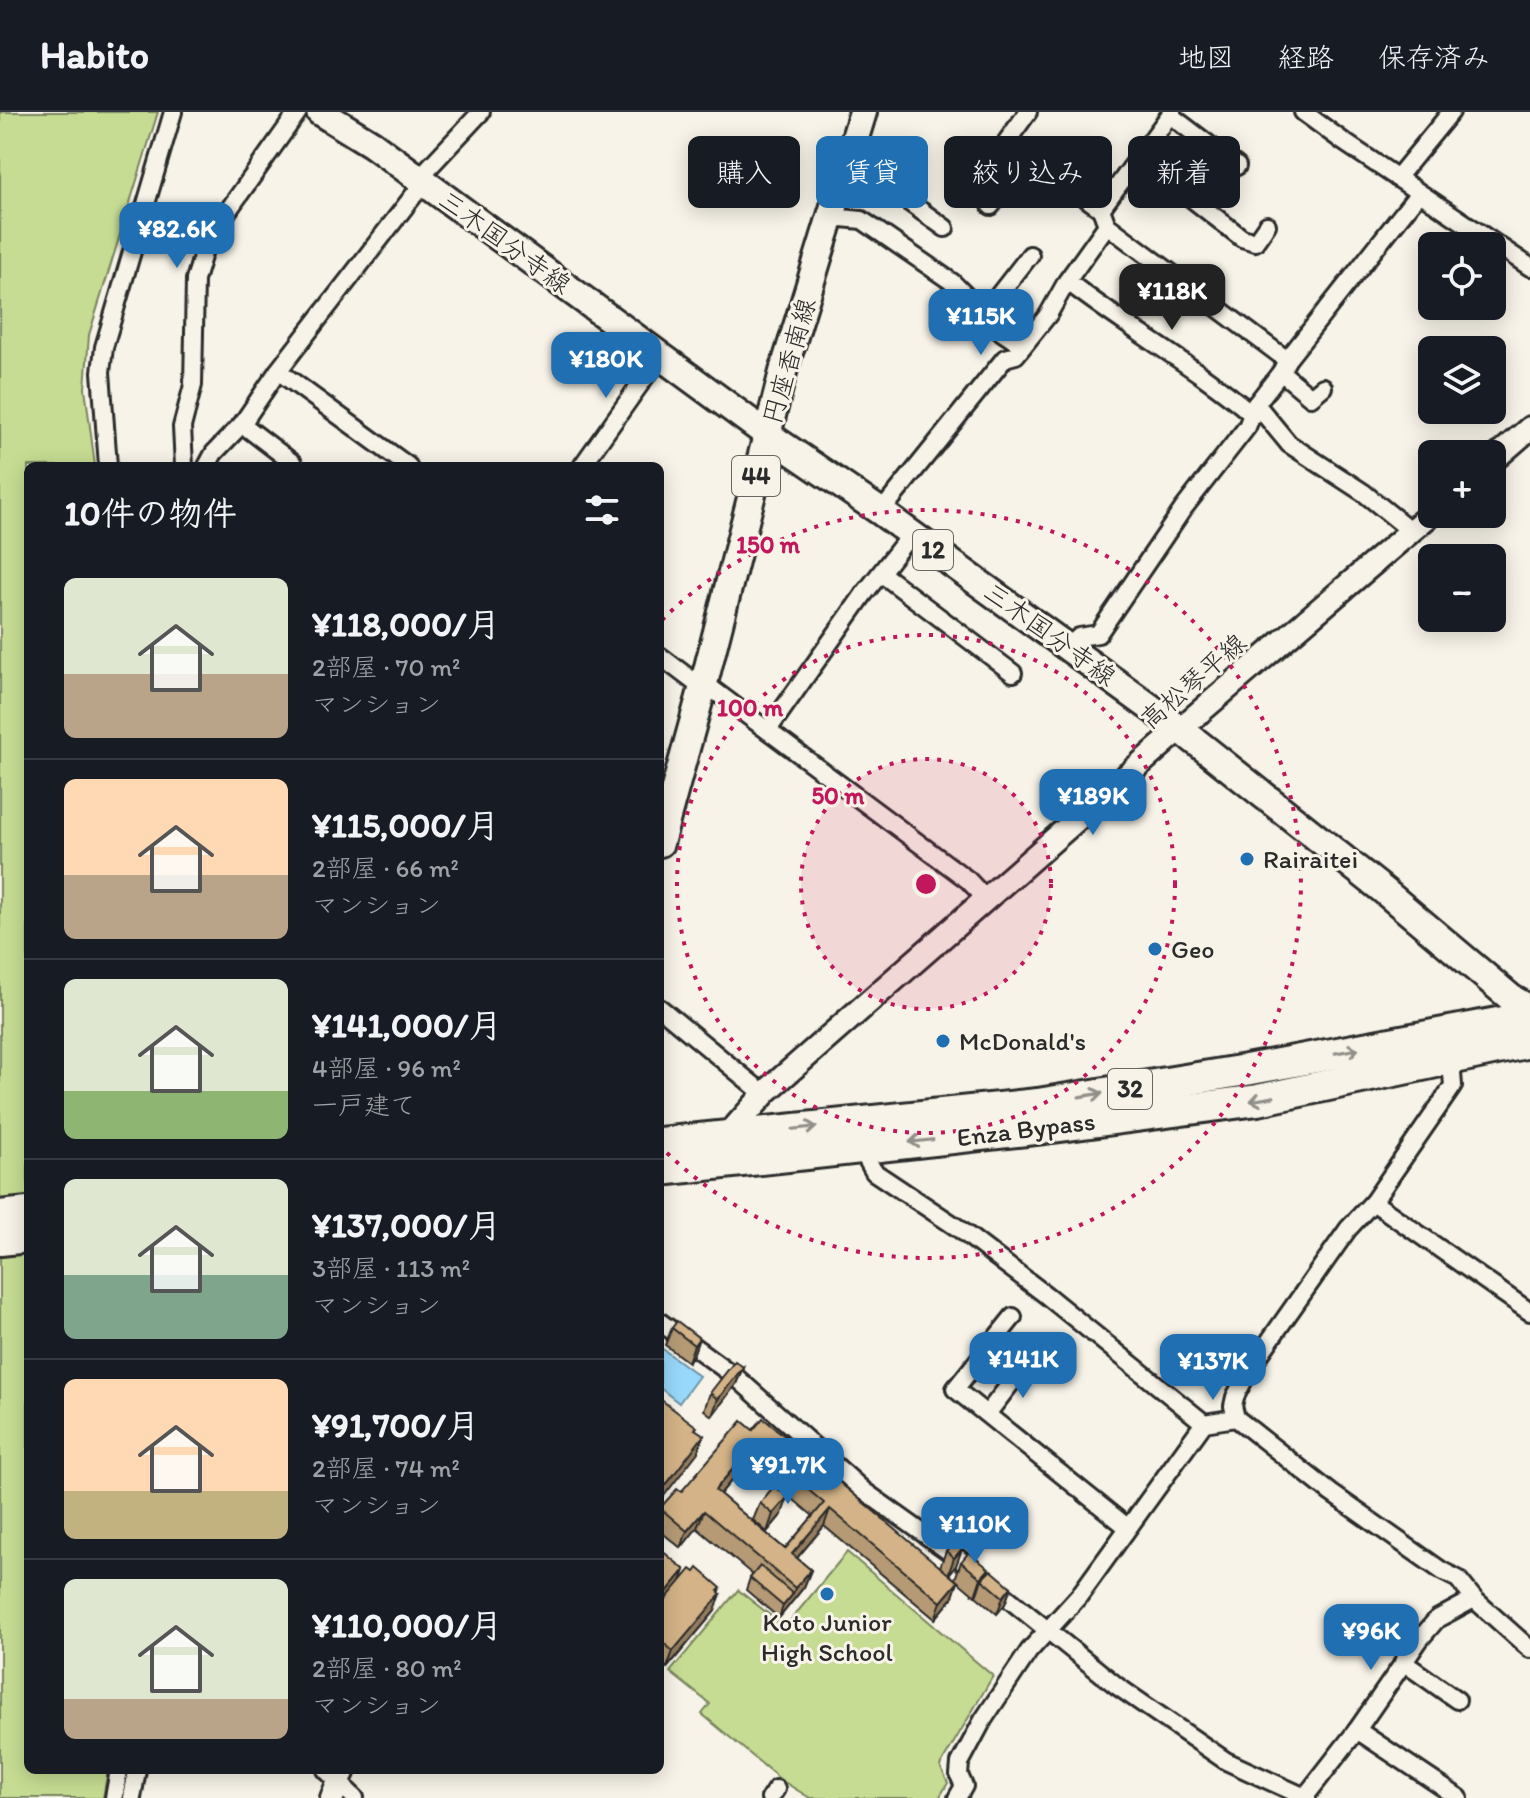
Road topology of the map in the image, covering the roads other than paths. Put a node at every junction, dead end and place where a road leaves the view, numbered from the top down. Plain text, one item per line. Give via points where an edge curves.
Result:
1 (173, 112) edge
2 (298, 112) edge
3 (320, 112) edge
4 (481, 112) edge
5 (863, 112) edge
6 (1028, 112) edge
7 (1303, 112) edge
8 (1451, 112) edge
9 (1171, 113) edge
10 (856, 136) edge
11 (1011, 136) edge
12 (1154, 136) edge
13 (1200, 136) edge
14 (1128, 173) edge
15 (1397, 178) junction
16 (422, 180) junction
17 (1419, 193) junction
18 (834, 208) edge
19 (917, 208) edge
20 (1093, 208) edge
21 (1204, 208) edge
22 (831, 217) junction
23 (1104, 217) junction
24 (1267, 225) dead end
25 (945, 228) dead end
26 (1030, 255) dead end
27 (1530, 267) edge
28 (1067, 281) junction
29 (984, 314) junction
30 (1023, 346) junction
31 (660, 356) junction
32 (1284, 366) junction
33 (278, 371) junction
34 (1323, 387) dead end
35 (1254, 409) junction
36 (242, 424) junction
37 (1529, 434) edge
38 (768, 435) junction
39 (1506, 451) edge
40 (108, 462) edge
41 (184, 462) edge
42 (209, 462) edge
43 (292, 462) edge
44 (403, 462) edge
45 (585, 462) edge
46 (881, 512) junction
47 (1418, 525) edge
48 (1411, 531) junction
49 (911, 534) junction
50 (882, 574) junction
51 (1069, 647) junction
52 (664, 659) edge
53 (1013, 673) dead end
54 (704, 683) junction
55 (1180, 729) junction
56 (768, 730) junction
57 (664, 828) edge
58 (987, 900) junction
59 (1530, 1009) edge
60 (664, 1011) edge
61 (1530, 1017) edge
62 (1530, 1042) edge
63 (1451, 1061) junction
64 (764, 1094) junction
65 (664, 1143) edge
66 (860, 1147) junction
67 (728, 1148) junction
68 (664, 1169) edge
69 (1373, 1202) junction
70 (24, 1213) edge
71 (0, 1216) edge
72 (24, 1237) edge
73 (0, 1240) edge
74 (1530, 1312) edge
75 (1013, 1317) dead end
76 (664, 1325) edge
77 (1028, 1361) dead end
78 (987, 1414) junction
79 (1236, 1418) junction
80 (1204, 1423) junction
81 (1127, 1527) junction
82 (1474, 1599) junction
83 (1046, 1630) junction
84 (1530, 1649) edge
85 (1403, 1662) junction
86 (1457, 1700) dead end
87 (1357, 1730) junction
88 (118, 1774) edge
89 (136, 1774) edge
90 (335, 1780) edge
91 (114, 1798) edge
92 (132, 1798) edge
93 (355, 1798) edge
94 (957, 1798) edge
95 (1306, 1798) edge
96 (1459, 1798) edge

1 - 40 street via 104,347
2 - 41 street via 204,250 195,280 193,385 182,427
3 - 16 main road, 三木国分寺線 / 12
4 - 16 street
5 - 10 main road, 円座香南線 / 44
6 - 11 street
7 - 15 street
8 - 15 street
9 - 12 street
9 - 13 street
14 - 23 street
15 - 17 street
16 - 31 main road, 三木国分寺線 / 12
16 - 33 street
17 - 27 street
17 - 32 street
18 - 22 main road, 円座香南線 / 44
19 - 25 street
20 - 23 street
21 - 24 street via 1255,242
22 - 29 street via 862,220 952,282
22 - 38 main road, 円座香南線 / 44
23 - 28 street
23 - 32 street
26 - 29 street
28 - 30 street
28 - 35 street
29 - 30 street
30 - 46 street via 1005,358
31 - 38 main road, 三木国分寺線 / 12
31 - 45 street
32 - 34 street via 1311,397
32 - 35 street
33 - 36 street
33 - 44 street
35 - 48 street via 1289,444
35 - 51 street via 1247,427 1183,509 1098,634 1079,637
36 - 42 street
36 - 43 street
37 - 39 main road
38 - 46 main road, 三木国分寺線 / 12
38 - 54 main road, 円座香南線 / 44
46 - 49 main road, 三木国分寺線 / 12
47 - 48 main road, 高松琴平線
48 - 55 main road, 高松琴平線
49 - 50 street
49 - 51 main road, 三木国分寺線 / 12
50 - 53 street
50 - 56 street
51 - 55 main road, 三木国分寺線 / 12
52 - 54 street
54 - 56 street
54 - 57 main road, 円座香南線 / 44
55 - 58 main road, 高松琴平線
55 - 59 main road, 三木国分寺線 / 12
56 - 58 street via 968,880
58 - 64 main road, 高松琴平線
60 - 64 street
67 -> 61 highway, Enza Bypass / 32 via 1038,1104
62 - 63 highway, Enza Bypass / 32
63 -> 66 highway, Enza Bypass / 32 via 1258,1100
63 - 69 street via 1453,1086
64 - 67 main road, 高松琴平線
65 - 67 highway, Enza Bypass / 32
66 - 67 highway, Enza Bypass / 32
66 - 80 street via 874,1172 958,1228
67 - 68 highway, Enza Bypass / 32
69 - 74 street
69 - 79 street via 1348,1229 1249,1370 1235,1397
70 - 71 highway
72 - 73 highway
75 - 78 street via 955,1389
76 - 83 street via 737,1378 864,1491
77 - 78 street
78 - 81 street
79 - 80 street
79 - 82 street via 1331,1493 1458,1579
80 - 81 street
81 - 83 street via 1079,1596
82 - 84 street
82 - 85 street via 1437,1619
83 - 94 street via 983,1720 960,1763 964,1786
83 - 95 street via 1226,1761
85 - 86 street
85 - 87 street
87 - 95 street
87 - 96 street
88 - 91 street
89 - 92 street
90 - 93 street

